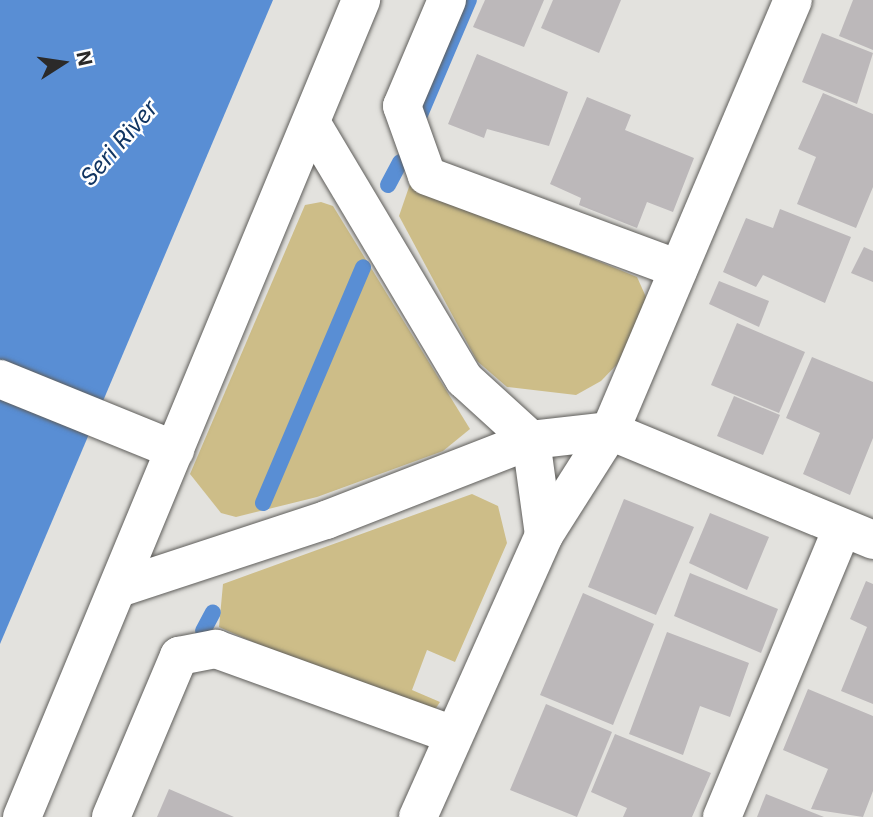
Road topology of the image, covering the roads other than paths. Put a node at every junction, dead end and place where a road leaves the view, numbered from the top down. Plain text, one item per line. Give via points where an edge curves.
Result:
1 (361, 0) edge
2 (447, 0) edge
3 (793, 0) edge
4 (312, 124) junction
5 (678, 269) junction
6 (0, 379) edge
7 (610, 431) junction
8 (531, 440) junction
9 (158, 444) junction
10 (858, 534) edge
11 (544, 536) junction
12 (119, 588) junction
13 (453, 735) junction
14 (22, 817) edge
15 (111, 817) edge
16 (418, 817) edge
17 (722, 817) edge

1 - 4 street
2 - 5 street via 402,106 427,176
3 - 5 street
4 - 8 street via 464,379
4 - 9 street
5 - 7 street
6 - 9 street
7 - 8 street
7 - 10 street
7 - 11 street
8 - 11 street
8 - 12 street via 326,520
9 - 12 street
10 - 17 street
11 - 13 street
12 - 14 street
13 - 15 street via 216,649 179,656
13 - 16 street

